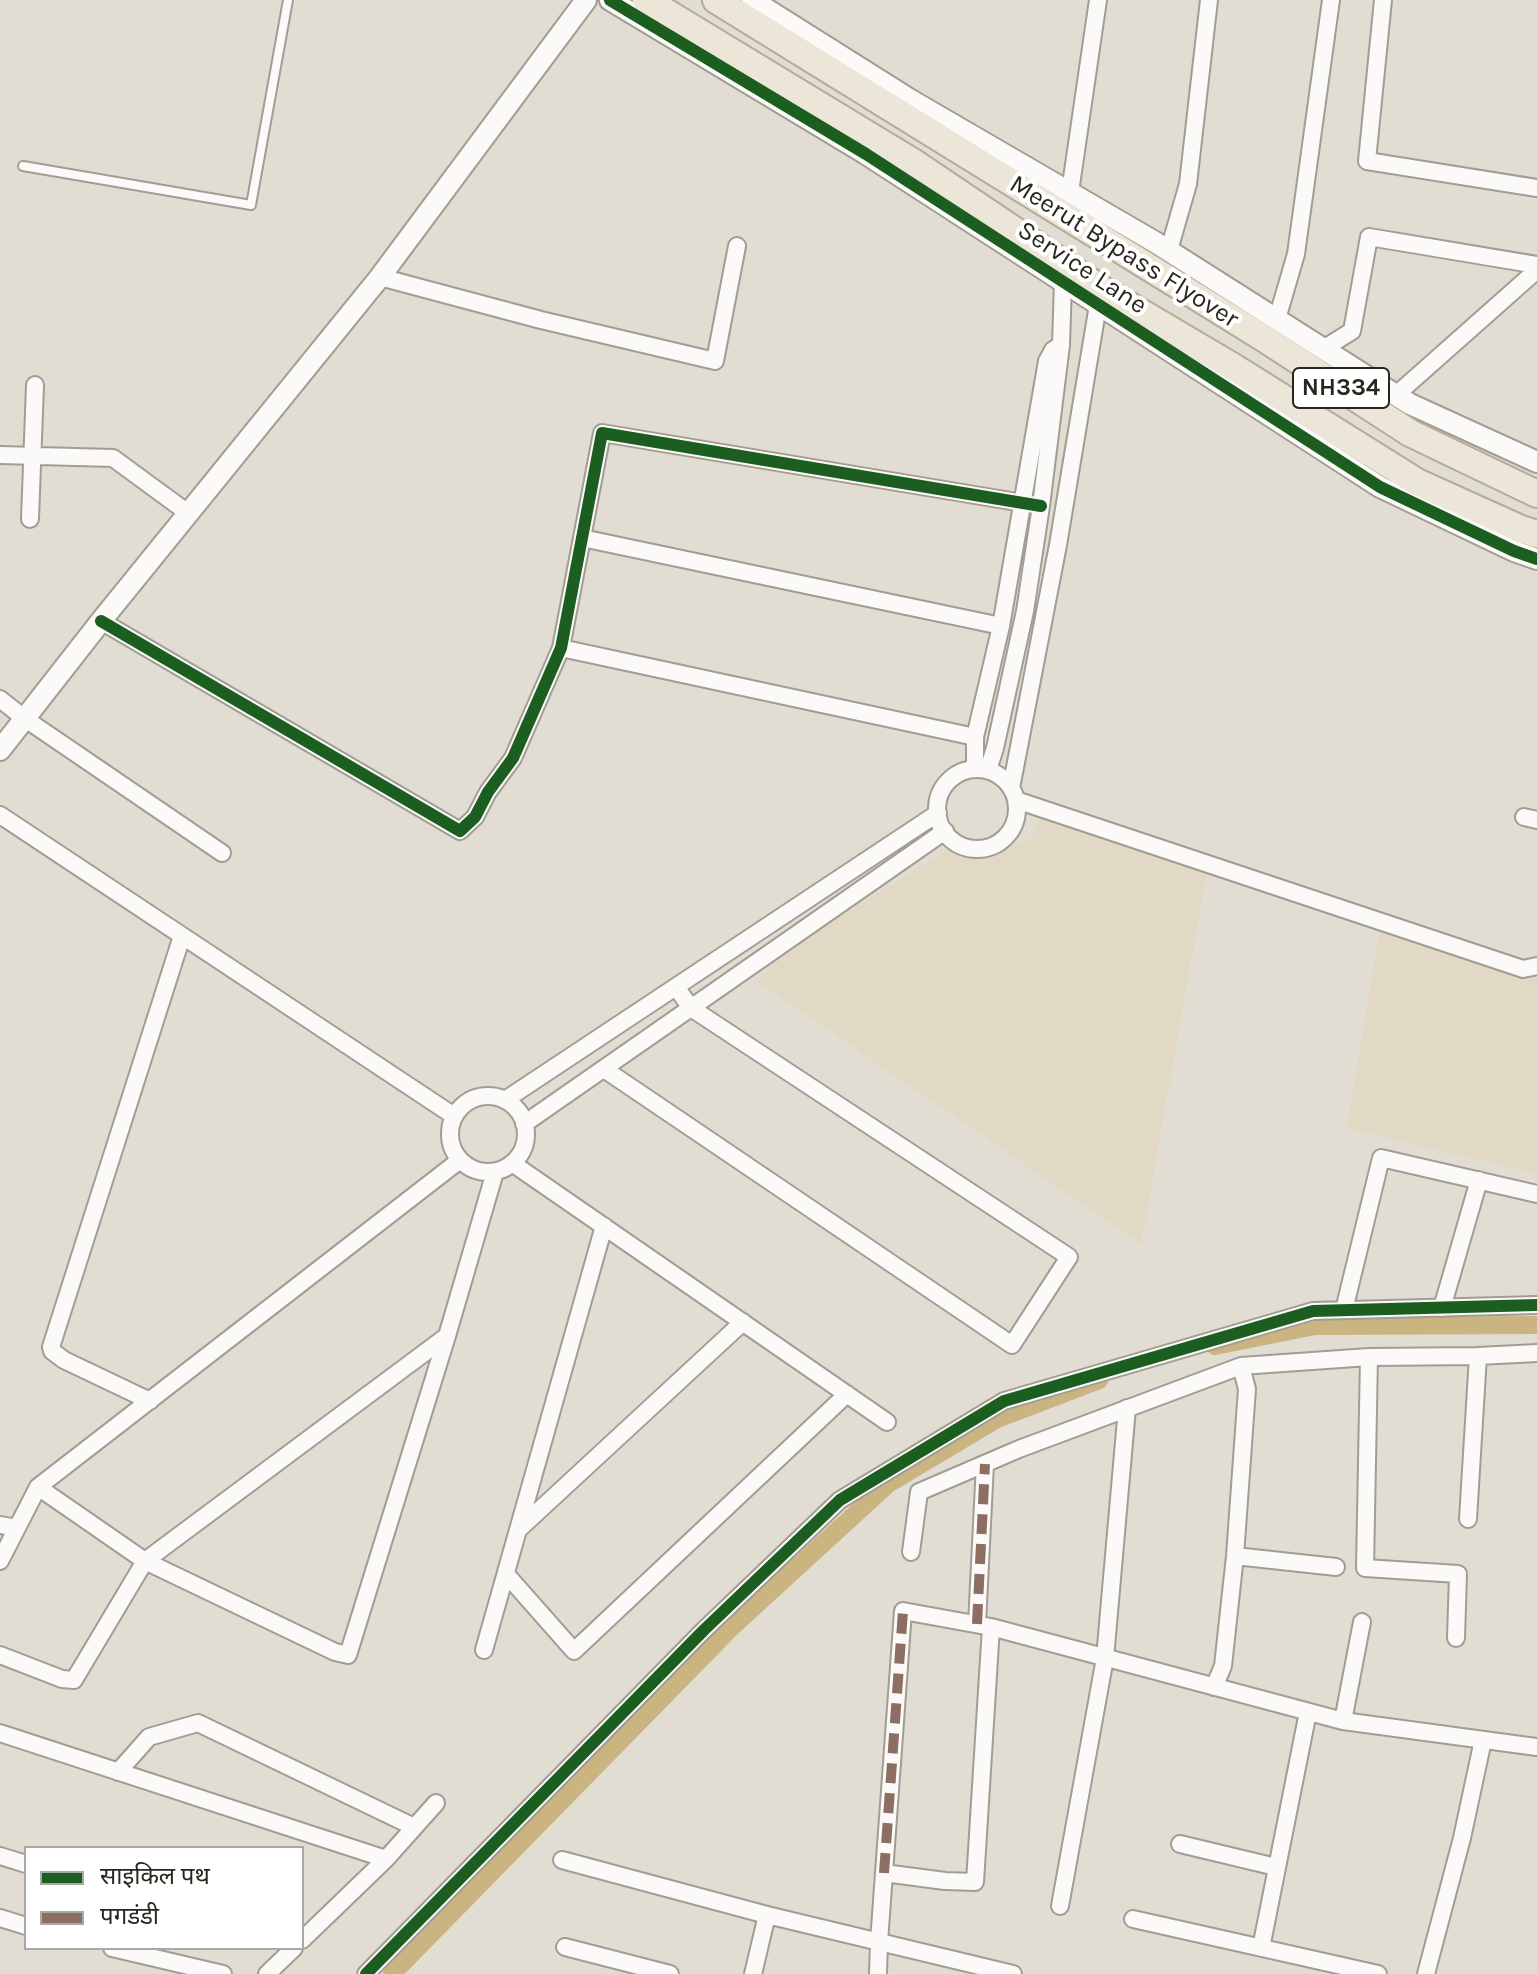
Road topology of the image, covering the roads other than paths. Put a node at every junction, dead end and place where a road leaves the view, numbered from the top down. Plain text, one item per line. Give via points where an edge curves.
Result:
1 (288, 0) edge
2 (586, 0) edge
3 (610, 0) edge
4 (646, 0) edge
5 (716, 0) edge
6 (752, 0) edge
7 (1098, 0) edge
8 (1209, 0) edge
9 (1331, 0) edge
10 (1383, 0) edge
11 (23, 166) dead end
12 (1537, 188) edge
13 (1070, 192) junction
14 (1114, 232) junction
15 (737, 246) dead end
16 (1169, 250) junction
17 (1537, 268) edge
18 (1067, 275) junction
19 (380, 277) junction
20 (1100, 297) junction
21 (1277, 319) junction
22 (1061, 345) junction
23 (1323, 349) junction
24 (35, 385) dead end
25 (1396, 395) junction
26 (0, 455) edge
27 (33, 457) junction
28 (1537, 462) edge
29 (1537, 494) edge
30 (1022, 503) junction
31 (1041, 506) junction
32 (188, 513) junction
33 (30, 519) dead end
34 (1537, 534) edge
35 (582, 538) junction
36 (1035, 541) junction
37 (1058, 545) junction
38 (1537, 559) edge
39 (1025, 611) junction
40 (1044, 615) junction
41 (101, 621) junction
42 (1001, 626) junction
43 (561, 648) junction
44 (0, 699) edge
45 (24, 718) junction
46 (975, 737) junction
47 (0, 750) edge
48 (981, 769) junction
49 (1014, 794) junction
50 (938, 813) junction
51 (0, 815) edge
52 (945, 831) junction
53 (222, 853) dead end
54 (818, 893) junction
55 (830, 911) junction
56 (182, 936) junction
57 (740, 944) junction
58 (753, 965) junction
59 (1537, 966) edge
60 (676, 987) junction
61 (691, 1008) junction
62 (604, 1069) junction
63 (547, 1073) junction
64 (564, 1097) junction
65 (505, 1100) junction
66 (454, 1116) junction
67 (524, 1124) junction
68 (460, 1160) junction
69 (512, 1163) junction
70 (495, 1172) junction
71 (1479, 1180) junction
72 (1537, 1194) edge
73 (604, 1226) junction
74 (1537, 1305) edge
75 (1442, 1308) junction
76 (1344, 1310) junction
77 (743, 1322) junction
78 (447, 1336) junction
79 (1537, 1353) edge
80 (1478, 1356) junction
81 (1369, 1357) junction
82 (1241, 1366) junction
83 (847, 1394) junction
84 (150, 1401) junction
85 (1127, 1408) junction
86 (887, 1422) dead end
87 (985, 1464) junction
88 (38, 1487) junction
89 (1468, 1519) dead end
90 (0, 1525) edge
91 (17, 1528) junction
92 (518, 1530) junction
93 (911, 1552) dead end
94 (1235, 1556) junction
95 (0, 1561) edge
96 (145, 1561) junction
97 (1336, 1567) dead end
98 (506, 1574) junction
99 (1362, 1622) dead end
100 (984, 1626) junction
101 (1456, 1638) dead end
102 (484, 1650) dead end
103 (0, 1655) edge
104 (1105, 1658) junction
105 (1214, 1687) junction
106 (1308, 1712) junction
107 (1343, 1721) junction
108 (0, 1733) edge
109 (1483, 1740) junction
110 (1537, 1747) edge
111 (118, 1772) junction
112 (436, 1803) dead end
113 (414, 1827) junction
114 (1180, 1844) dead end
115 (0, 1856) edge
116 (386, 1859) junction
117 (562, 1860) dead end
118 (24, 1863) edge
119 (1276, 1867) junction
120 (884, 1873) junction
121 (1060, 1906) dead end
122 (767, 1915) junction
123 (0, 1918) edge
124 (1133, 1919) dead end
125 (24, 1925) edge
126 (304, 1938) edge
127 (879, 1942) junction
128 (565, 1947) dead end
129 (1261, 1948) junction
130 (121, 1950) edge
131 (291, 1950) edge
132 (223, 1974) edge
133 (267, 1974) edge
134 (366, 1974) edge
135 (670, 1974) edge
136 (753, 1974) edge
137 (878, 1974) edge
138 (1013, 1974) edge
139 (1378, 1974) edge
140 (1426, 1974) edge

1 - 11 lane via 251,205
2 - 19 street
3 - 18 street, Service Lane
4 - 18 highway, Meerut Bypass Flyover / NH334 via 898,152
5 - 14 highway, Meerut Bypass Flyover / NH334 via 924,128
6 - 13 street
7 - 13 street
8 - 16 street via 1188,184
9 - 21 street via 1296,254
10 - 12 street via 1367,161
13 - 14 street
14 - 16 street
14 - 29 highway, Meerut Bypass Flyover / NH334 via 1410,433
15 - 19 street via 715,361
16 - 21 street
17 - 23 street via 1369,237 1352,331
17 - 25 street
18 - 20 highway, NH334
18 - 22 street
19 - 32 street
20 - 34 highway, Meerut Bypass Flyover / NH334 via 1235,368 1417,482
20 - 37 street
20 - 38 street, Service Lane via 1380,487
21 - 23 street
22 - 30 street via 1047,361
22 - 31 street
23 - 25 street
24 - 27 street
25 - 28 street
26 - 27 street
27 - 32 street via 113,458
27 - 33 street
30 - 31 street
30 - 35 street via 602,433
30 - 42 street
31 - 36 street
32 - 41 street
35 - 42 street
35 - 43 street
36 - 37 street
36 - 39 street
37 - 40 street
39 - 40 street
39 - 48 street via 995,748
40 - 49 street
41 - 43 street via 460,831 513,758
41 - 45 street
42 - 46 street
43 - 46 street
44 - 45 street
45 - 47 street
45 - 53 street
46 - 48 street
48 - 49 street via 1005,780
48 - 50 street via 951,778 938,800
49 - 52 street via 1012,827 993,845 968,848
49 - 59 street via 1523,969
50 - 52 street
50 - 54 street
51 - 56 street
52 - 55 street
54 - 55 street
54 - 57 street
55 - 58 street
56 - 66 street
56 - 84 street via 51,1347 64,1360
57 - 58 street
57 - 60 street
58 - 61 street
60 - 61 street
60 - 63 street
61 - 62 street
61 - 62 street via 1069,1257 1012,1345
62 - 64 street
63 - 64 street
63 - 65 street
64 - 67 street
65 - 66 street via 482,1096
65 - 67 street
66 - 68 street via 450,1139
67 - 69 street via 523,1149
68 - 70 street via 470,1168
68 - 84 street
69 - 70 street
69 - 73 street
70 - 78 street
71 - 72 street
71 - 75 street
71 - 76 street via 1381,1158
73 - 77 street
73 - 92 street
74 - 75 street
75 - 76 street
76 - 134 street via 1313,1311 1004,1401 840,1500 693,1641
77 - 83 street
77 - 92 street
78 - 96 street
78 - 96 street via 348,1655
79 - 80 street
80 - 81 street
80 - 89 street
81 - 82 street
81 - 101 street via 1365,1568 1458,1574
82 - 85 street
82 - 94 street via 1247,1389
83 - 86 street
83 - 98 street via 574,1651
84 - 88 street
85 - 87 street
85 - 104 street
87 - 93 street via 919,1492
87 - 100 street
88 - 91 street
88 - 96 street
90 - 91 street
91 - 95 street
92 - 98 street
94 - 97 street
94 - 105 street via 1223,1666
96 - 103 street via 74,1680
98 - 102 street
99 - 107 street
100 - 104 street
100 - 120 street via 903,1611
100 - 120 street via 975,1882
104 - 105 street
104 - 121 street
105 - 106 street
106 - 107 street
106 - 119 street
107 - 109 street
108 - 111 street
109 - 110 street
109 - 140 street
111 - 113 street via 149,1737 198,1723
111 - 116 street
112 - 113 street
113 - 116 street
114 - 119 street
115 - 118 street
116 - 126 street
117 - 122 street
119 - 129 street
120 - 127 street
122 - 127 street
122 - 136 street
123 - 125 street
124 - 129 street
127 - 137 street
127 - 138 street
128 - 135 street
129 - 139 street
130 - 132 street
131 - 133 street

